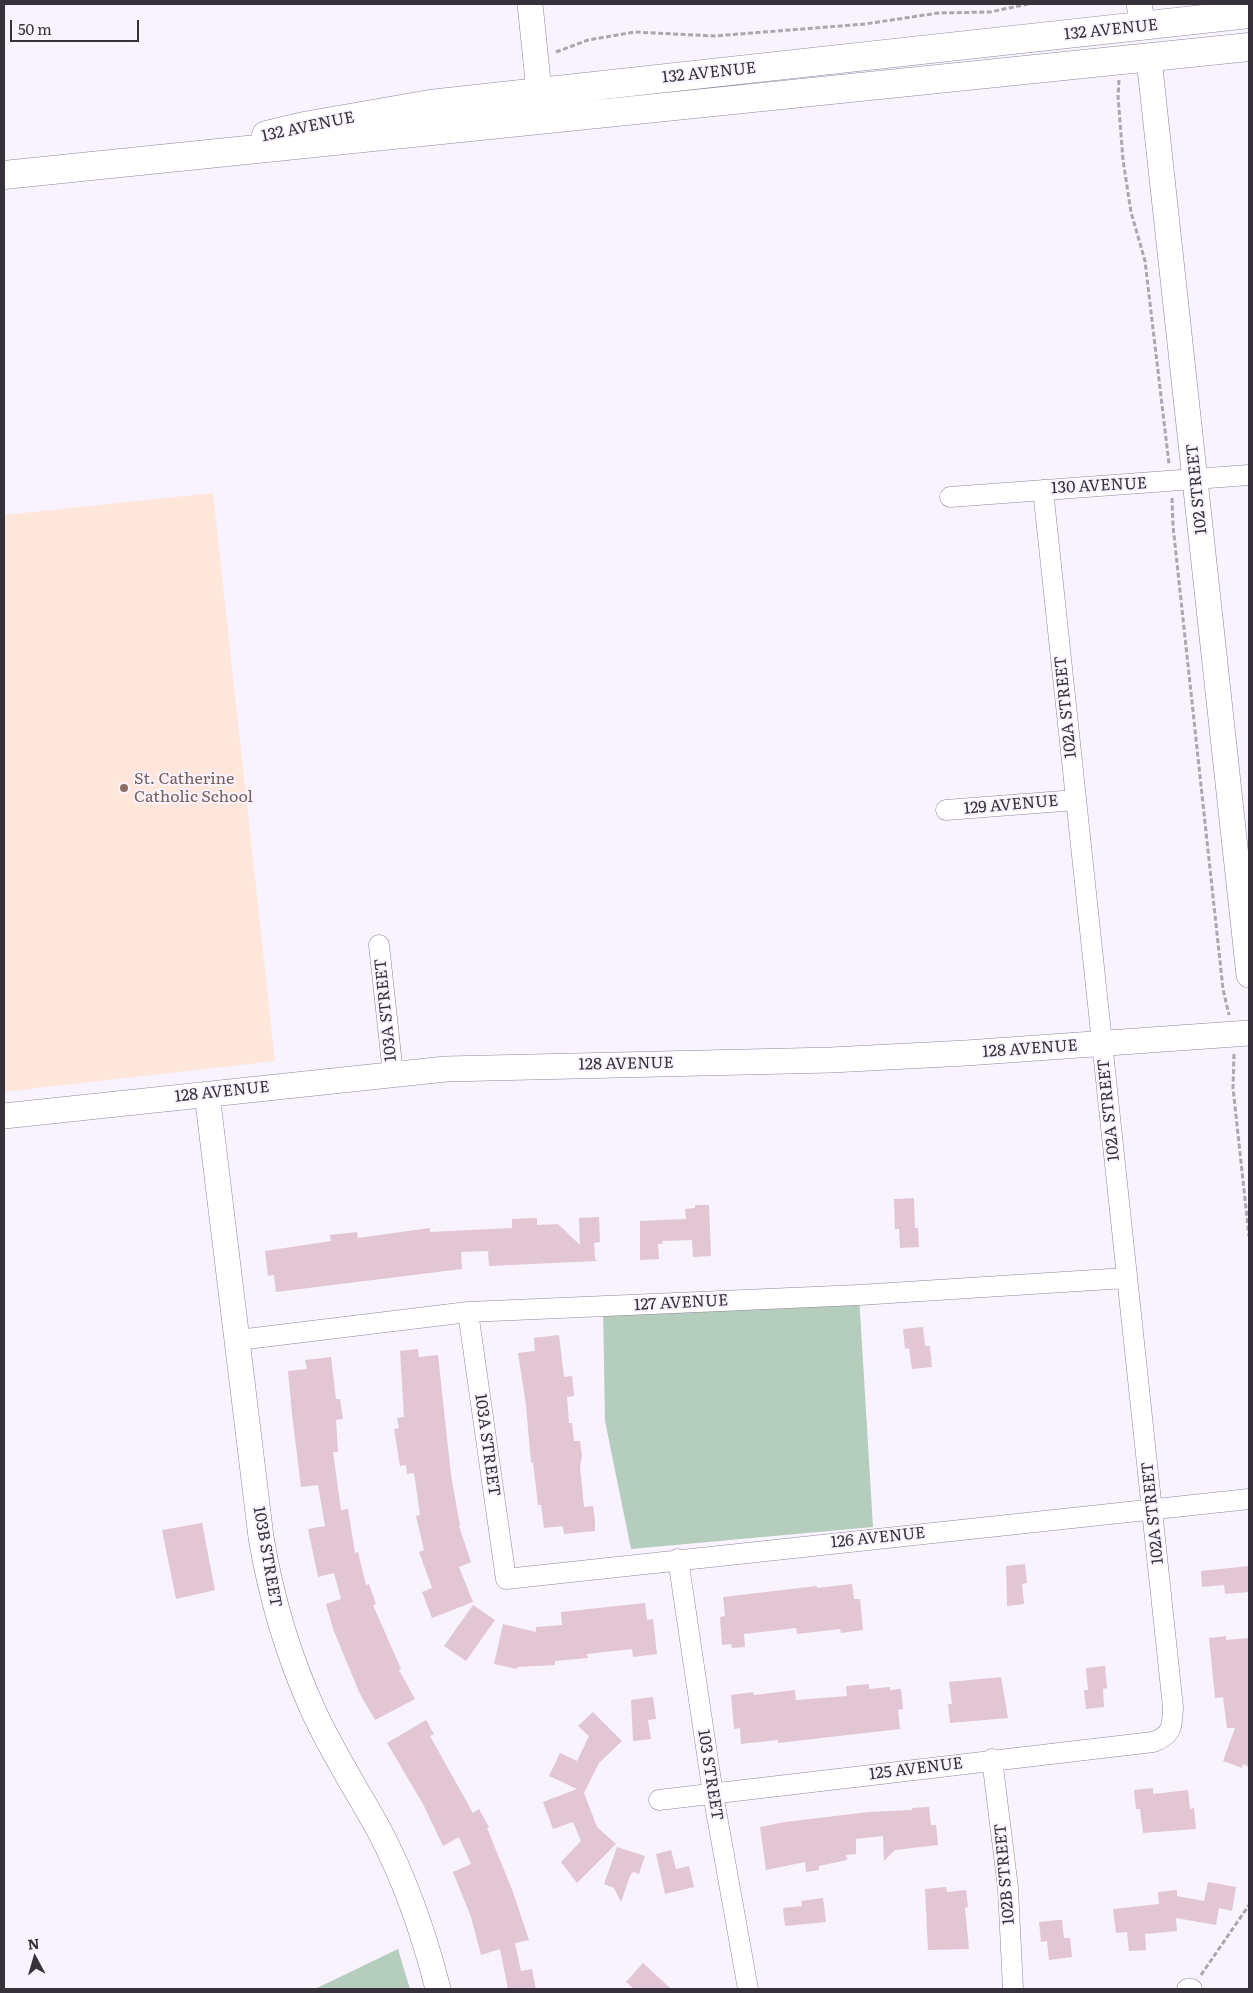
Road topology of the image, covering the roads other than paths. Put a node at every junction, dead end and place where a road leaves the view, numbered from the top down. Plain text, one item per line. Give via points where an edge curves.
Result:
1 (530, 4) edge
2 (1249, 14) edge
3 (1141, 15) edge
4 (1249, 48) edge
5 (1149, 58) junction
6 (539, 91) junction
7 (173, 159) junction
8 (4, 175) edge
9 (1249, 475) edge
10 (1196, 479) junction
11 (1043, 490) junction
12 (950, 497) dead end
13 (1076, 800) junction
14 (946, 810) dead end
15 (379, 945) dead end
16 (1249, 974) edge
17 (1241, 1034) edge
18 (1103, 1043) junction
19 (392, 1074) junction
20 (207, 1094) junction
21 (4, 1116) edge
22 (1126, 1278) junction
23 (468, 1312) junction
24 (238, 1340) junction
25 (1249, 1499) edge
26 (1153, 1509) junction
27 (678, 1559) junction
28 (506, 1579) joint
29 (1170, 1730) joint
30 (992, 1760) junction
31 (713, 1794) junction
32 (659, 1800) dead end
33 (438, 1989) edge
34 (748, 1989) edge
35 (1013, 1989) edge
36 (1187, 1989) edge
37 (1192, 1989) edge

1 - 6 street
2 - 3 main road, 132 AVENUE
3 - 5 street, 102 STREET
3 - 6 main road, 132 AVENUE
4 - 5 main road, 132 AVENUE
5 - 7 main road, 132 AVENUE
5 - 10 street, 102 STREET
6 - 7 main road, 132 AVENUE via 430,104 304,126
7 - 8 main road, 132 AVENUE
9 - 10 street, 130 AVENUE
10 - 11 street, 130 AVENUE
10 - 16 street, 102 STREET
11 - 12 street, 130 AVENUE
11 - 13 street, 102A STREET
13 - 14 street, 129 AVENUE
13 - 18 street, 102A STREET
15 - 19 street, 103A STREET
17 - 18 street, 128 AVENUE
18 - 19 street, 128 AVENUE via 840,1059 539,1065
18 - 22 street, 102A STREET
19 - 20 street, 128 AVENUE
20 - 21 street, 128 AVENUE
20 - 24 street, 103B STREET
22 - 23 street, 127 AVENUE via 859,1295
22 - 26 street, 102A STREET
23 - 24 street, 127 AVENUE
23 - 28 street, 103A STREET
24 - 33 street, 103B STREET via 261,1537 281,1627 313,1711 404,1883 425,1938
25 - 26 street, 126 AVENUE
26 - 27 street, 126 AVENUE
26 - 29 street, 102A STREET via 1173,1707
27 - 28 street, 126 AVENUE
27 - 31 street, 103 STREET
29 - 30 street, 125 AVENUE via 1164,1738 1153,1742
30 - 31 street, 125 AVENUE
30 - 35 street, 102B STREET via 1008,1888
31 - 32 street, 125 AVENUE
31 - 34 street, 103 STREET
36 - 37 street

